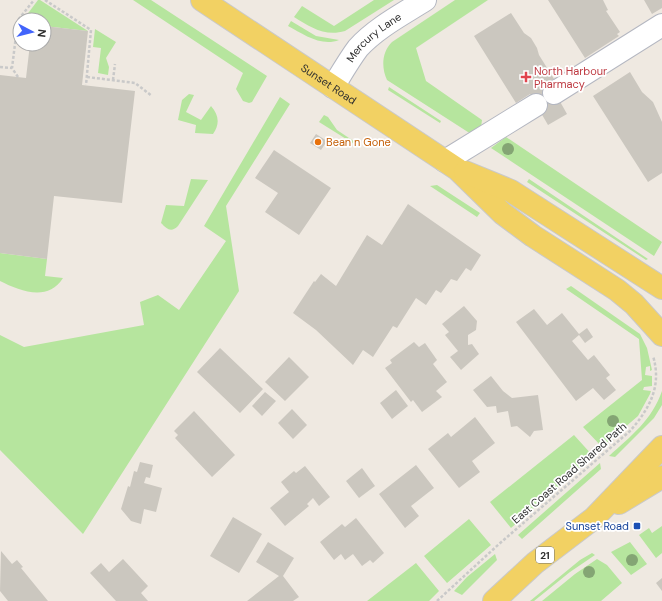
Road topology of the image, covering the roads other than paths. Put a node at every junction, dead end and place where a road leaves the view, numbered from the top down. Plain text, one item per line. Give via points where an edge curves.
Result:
1 (202, 0) edge
2 (425, 0) edge
3 (662, 26) edge
4 (333, 87) junction
5 (554, 93) dead end
6 (536, 104) dead end
7 (451, 165) junction
8 (662, 288) edge
9 (657, 344) edge
10 (662, 432) edge
11 (662, 446) edge
12 (653, 471) edge
13 (662, 488) edge
14 (594, 518) junction
15 (494, 601) edge

1 - 4 main road, Sunset Road
2 - 4 street, Mercury Lane via 365,41
3 - 5 street
4 - 7 main road, Sunset Road
6 - 7 street
7 - 8 main road, Sunset Road via 511,191
7 - 9 main road, Sunset Road via 502,213 634,304
10 - 12 main road
11 - 12 main road, 21
12 - 14 main road, 21
13 - 14 main road, 21
14 - 15 main road, 21 via 534,563

